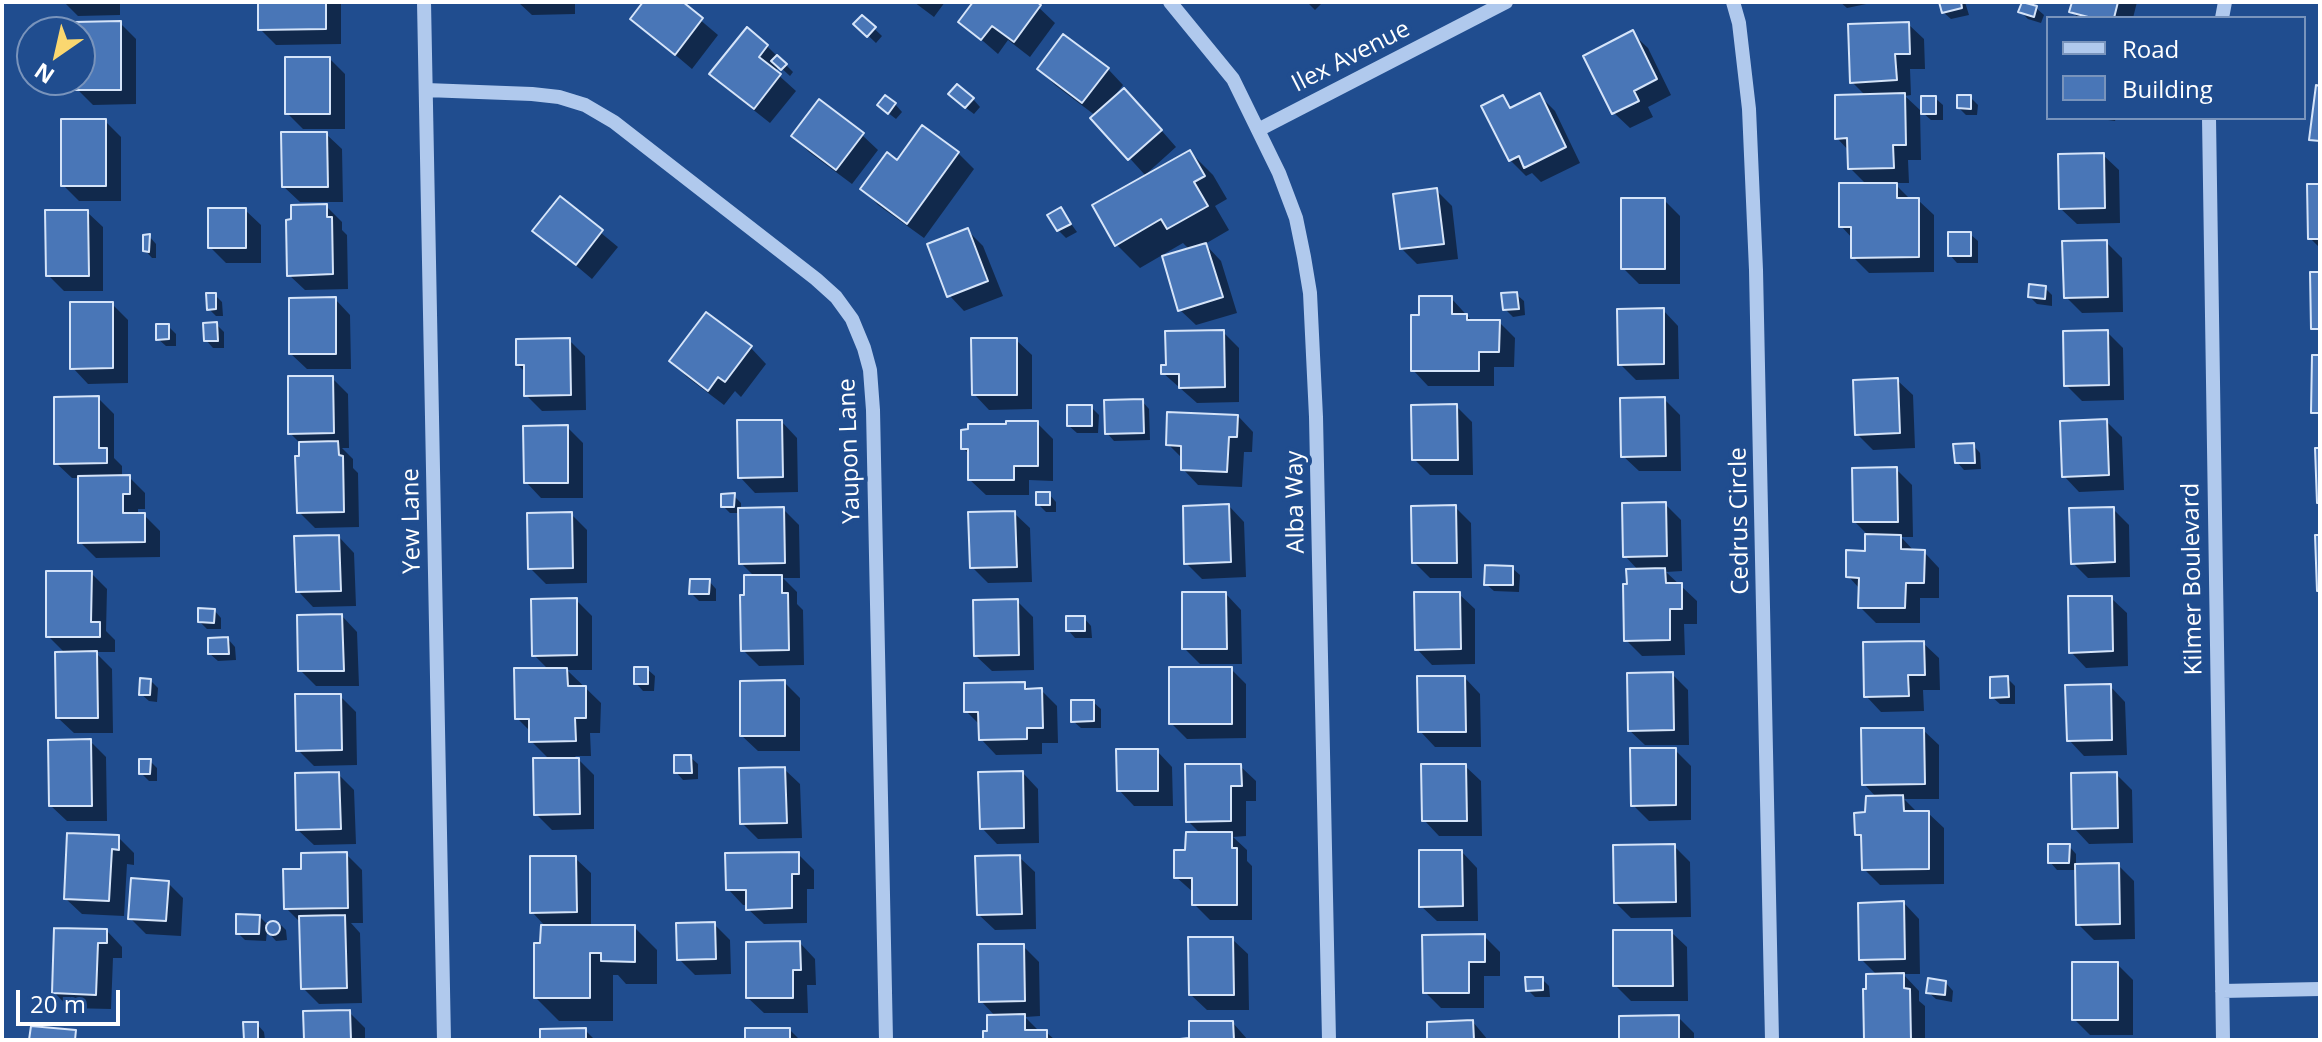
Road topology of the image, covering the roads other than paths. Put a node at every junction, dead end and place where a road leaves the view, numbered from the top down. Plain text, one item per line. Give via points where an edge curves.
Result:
1 (424, 2) edge
2 (1170, 2) edge
3 (1506, 2) edge
4 (1733, 2) edge
5 (426, 90) junction
6 (2209, 120) edge
7 (1258, 130) junction
8 (2320, 989) edge
9 (2222, 991) junction
10 (444, 1040) edge
11 (886, 1040) edge
12 (1329, 1040) edge
13 (1772, 1040) edge
14 (2223, 1040) edge

1 - 5 street, Yew Lane
2 - 7 street, Alba Way via 1233,79
3 - 7 street, Ilex Avenue
4 - 13 street, Cedrus Circle via 1749,109 1756,270
5 - 10 street, Yew Lane
5 - 11 street, Yaupon Lane via 532,94 585,105 816,279 852,319 870,370 873,410
6 - 9 street, Kilmer Boulevard
7 - 12 street, Alba Way via 1296,218 1310,293
8 - 9 street
9 - 14 street, Kilmer Boulevard

